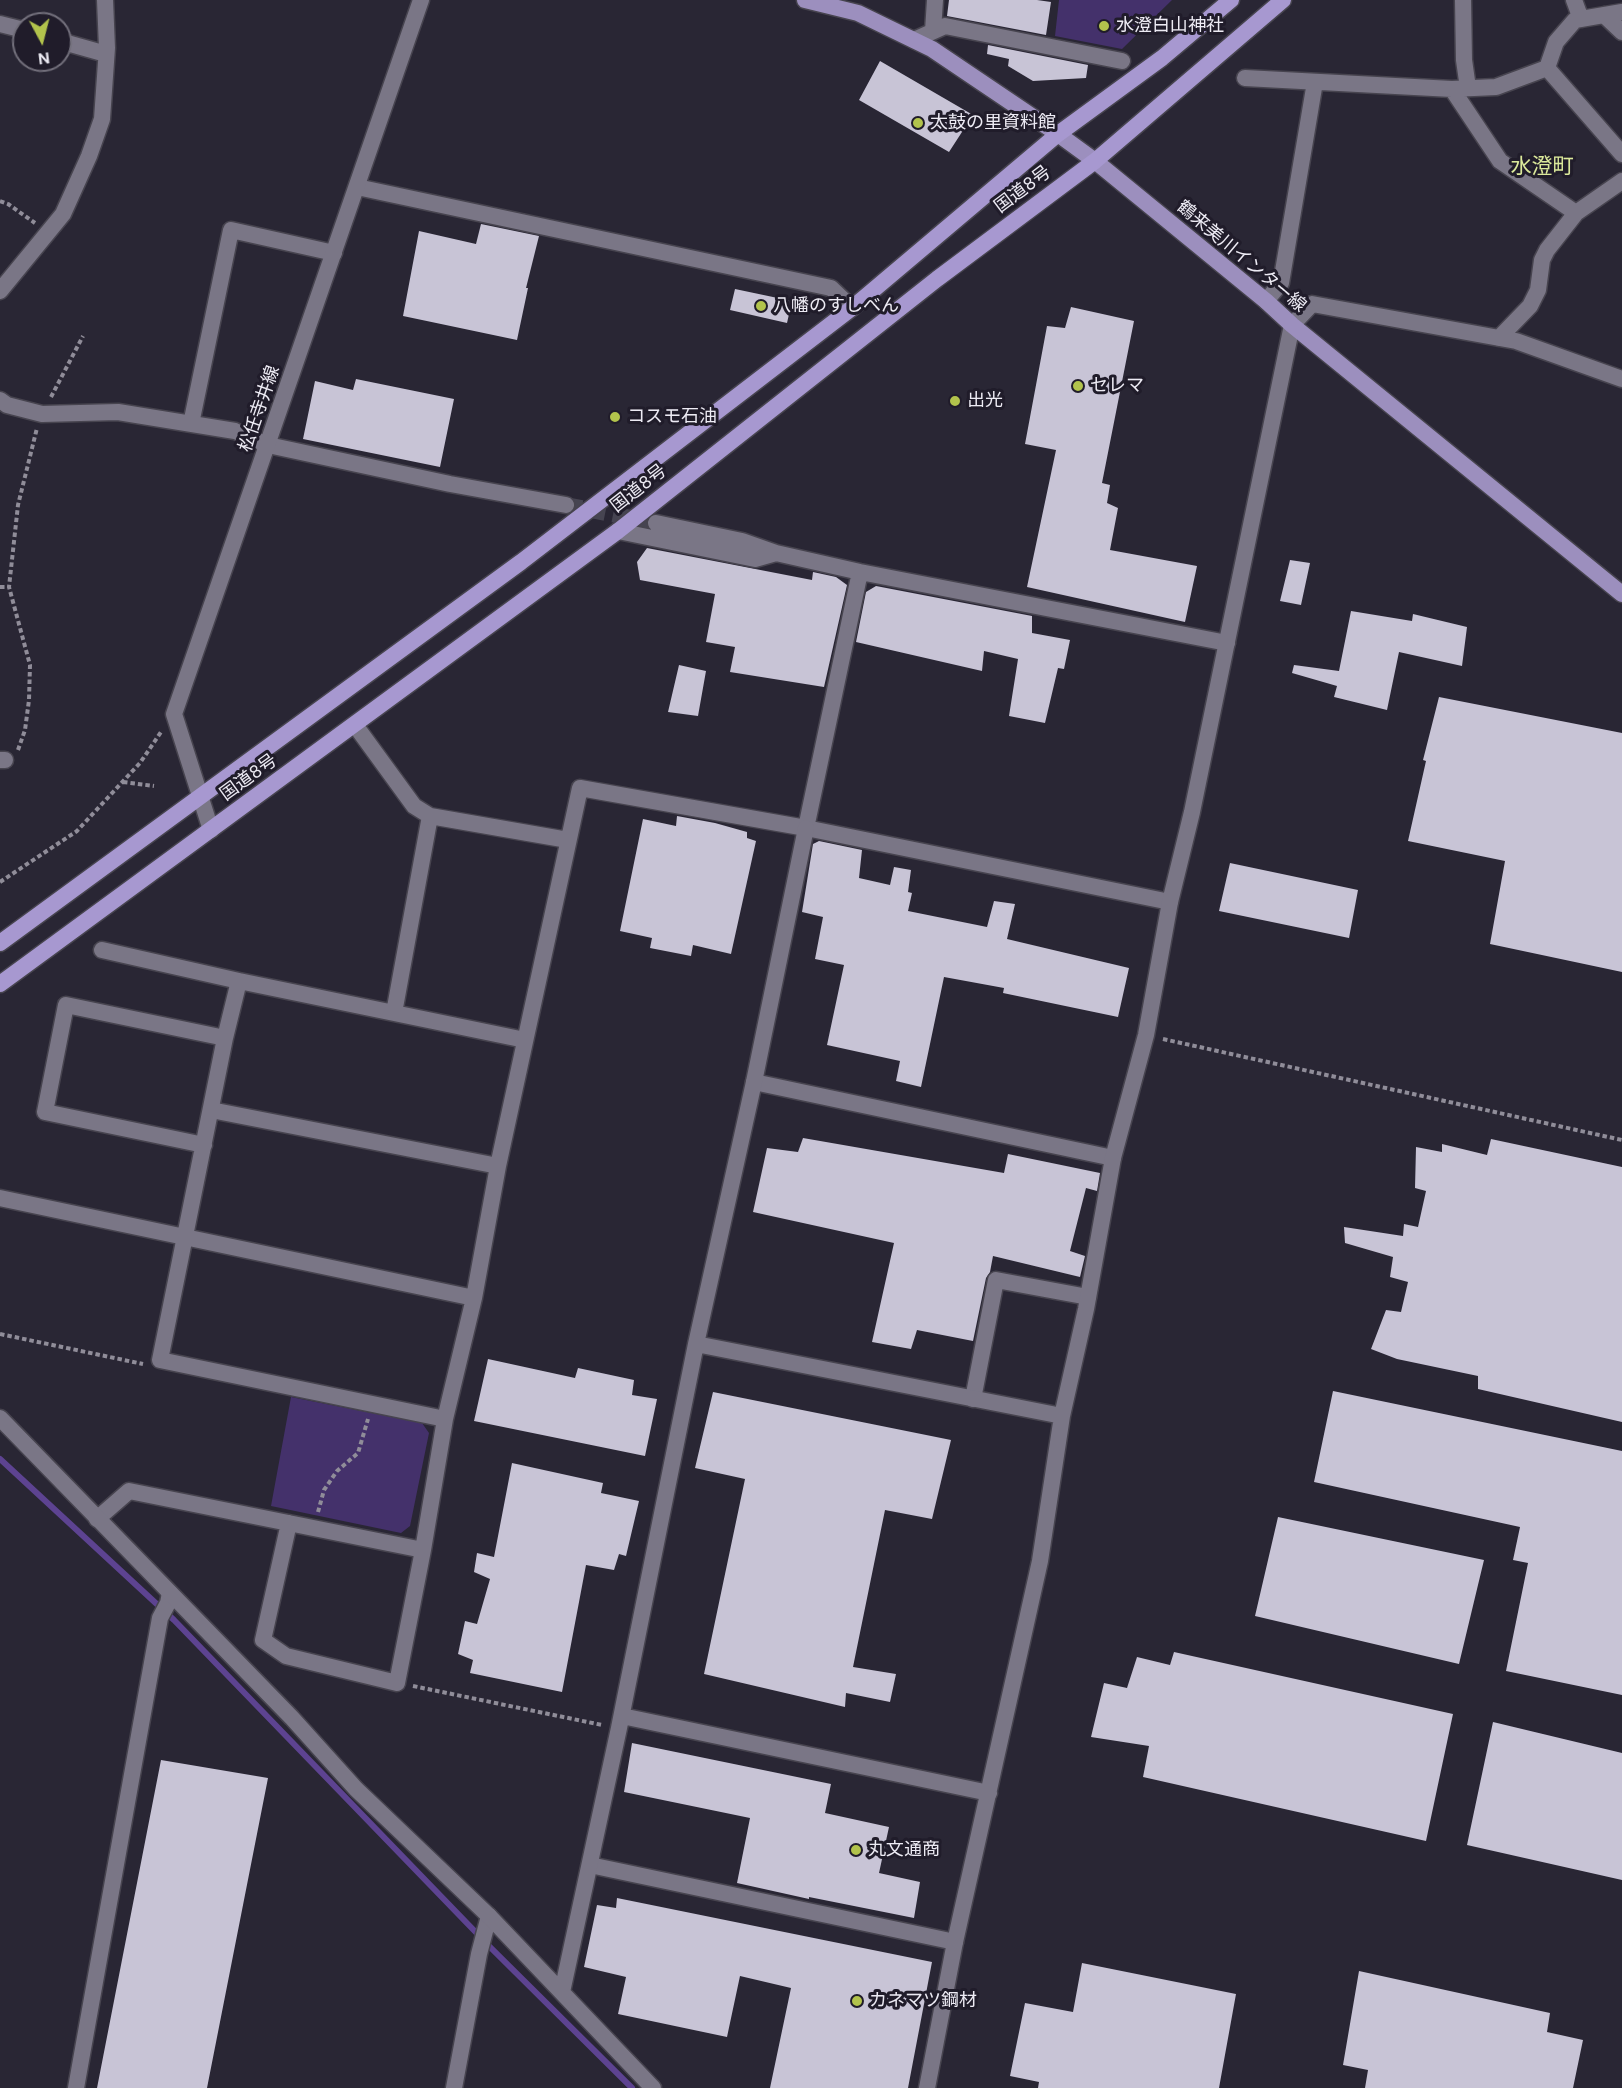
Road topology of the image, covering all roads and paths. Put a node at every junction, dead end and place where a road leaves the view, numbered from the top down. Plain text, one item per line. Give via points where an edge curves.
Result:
1 (105, 0) edge
2 (421, 0) edge
3 (805, 0) edge
4 (935, 0) edge
5 (1232, 0) edge
6 (1283, 0) edge
7 (1463, 0) edge
8 (1574, 0) edge
9 (1622, 12) edge
10 (1604, 15) junction
11 (1581, 19) junction
12 (933, 31) junction
13 (1622, 32) edge
14 (914, 40) junction
15 (72, 44) edge
16 (106, 54) junction
17 (1122, 61) dead end
18 (1547, 68) junction
19 (1245, 78) dead end
20 (1315, 82) junction
21 (1460, 88) junction
22 (1059, 134) junction
23 (1622, 154) edge
24 (1095, 161) junction
25 (1622, 181) edge
26 (357, 187) junction
27 (0, 201) edge
28 (1576, 213) junction
29 (48, 232) junction
30 (334, 253) junction
31 (0, 291) edge
32 (1266, 301) junction
33 (852, 308) junction
34 (1292, 325) junction
35 (83, 336) dead end
36 (1499, 338) junction
37 (1622, 379) edge
38 (0, 400) edge
39 (42, 414) junction
40 (191, 424) junction
41 (268, 445) junction
42 (566, 505) tunnel mouth
43 (656, 523) tunnel mouth
44 (618, 531) junction
45 (776, 553) junction
46 (860, 572) junction
47 (0, 587) edge
48 (9, 587) junction
49 (1622, 594) edge
50 (1227, 643) junction
51 (174, 714) junction
52 (355, 725) junction
53 (3, 760) edge
54 (123, 782) junction
55 (154, 786) dead end
56 (199, 797) junction
57 (430, 816) junction
58 (806, 828) junction
59 (211, 830) junction
60 (568, 840) junction
61 (0, 882) edge
62 (1170, 902) junction
63 (0, 943) edge
64 (102, 950) dead end
65 (239, 981) junction
66 (0, 984) edge
67 (394, 1013) junction
68 (1146, 1035) junction
69 (225, 1038) junction
70 (525, 1040) junction
71 (754, 1082) junction
72 (211, 1110) junction
73 (1622, 1140) edge
74 (204, 1145) junction
75 (1113, 1158) junction
76 (498, 1167) junction
77 (0, 1198) edge
78 (185, 1238) junction
79 (1088, 1297) junction
80 (474, 1298) junction
81 (0, 1334) edge
82 (696, 1344) junction
83 (160, 1360) junction
84 (973, 1399) junction
85 (372, 1404) junction
86 (1062, 1416) junction
87 (0, 1418) edge
88 (446, 1419) junction
89 (97, 1519) junction
90 (289, 1523) junction
91 (316, 1529) junction
92 (423, 1550) junction
93 (169, 1598) junction
94 (397, 1683) junction
95 (621, 1722) junction
96 (989, 1793) junction
97 (590, 1865) junction
98 (486, 1923) junction
99 (955, 1941) junction
100 (562, 1992) junction
101 (76, 2088) edge
102 (454, 2088) edge
103 (653, 2088) edge
104 (927, 2088) edge

1 - 16 street
2 - 26 street, 松任寺井線
3 - 14 main road, 鶴来美川インター線 via 858,13
4 - 12 street
5 - 22 highway, 国道8号
6 - 24 highway, 国道8号
7 - 21 street via 1464,60
8 - 11 street
9 - 10 street
10 - 11 street
10 - 13 street
11 - 18 street via 1575,20 1556,42
12 - 14 street
12 - 17 street via 945,26
14 - 22 main road, 鶴来美川インター線
15 - 16 street
16 - 29 street via 102,119 72,196
18 - 21 street via 1496,87
18 - 23 street
19 - 20 street
20 - 21 street
20 - 32 street via 1281,283
21 - 28 street via 1500,161
22 - 24 main road, 鶴来美川インター線
22 - 33 highway, 国道8号
24 - 32 main road, 鶴来美川インター線
24 - 44 highway, 国道8号 via 937,279
25 - 28 street
26 - 30 street, 松任寺井線
26 - 33 street via 831,288
27 - 29 path
28 - 36 street via 1542,260 1538,290 1530,306
29 - 31 street
30 - 40 street via 231,230
30 - 41 street, 松任寺井線
32 - 34 main road, 鶴来美川インター線
33 - 56 highway, 国道8号 via 521,562
34 - 36 street via 1312,304
34 - 49 main road, 鶴来美川インター線
34 - 50 street
35 - 39 path
36 - 37 street via 1516,340
38 - 39 street
39 - 40 street via 118,412
39 - 48 path via 18,505
40 - 41 street via 235,431
41 - 42 street
41 - 51 street, 松任寺井線
43 - 45 street via 742,541
44 - 45 street via 755,559
44 - 52 highway, 国道8号
45 - 46 street
46 - 50 street
46 - 58 street
47 - 48 path
48 - 53 path via 30,665 29,700 17,752
50 - 62 street
51 - 54 path
51 - 56 street
52 - 57 street via 414,806
52 - 59 highway, 国道8号
54 - 55 path
54 - 61 path via 77,831
56 - 59 street
56 - 63 highway, 国道8号
57 - 60 street
57 - 67 street
58 - 60 street via 580,788
58 - 62 street
58 - 71 street
59 - 66 highway, 国道8号
60 - 70 street
62 - 68 street
64 - 65 street
65 - 67 street
65 - 69 street
67 - 70 street
68 - 73 path
68 - 75 street
69 - 72 street
69 - 74 street via 66,1005 45,1112
70 - 76 street
71 - 75 street
71 - 82 street
72 - 74 street
72 - 76 street
74 - 78 street
75 - 79 street
76 - 80 street
77 - 78 street
78 - 80 street
78 - 83 street
79 - 84 street via 996,1280
79 - 86 street
80 - 88 street
81 - 83 path via 155,1366
82 - 84 street
82 - 95 street
83 - 85 street
84 - 86 street
85 - 88 street
85 - 91 path via 358,1452 324,1490
86 - 96 street via 1040,1561
87 - 89 street
88 - 92 street
89 - 90 street via 129,1491
89 - 93 street
90 - 91 street
90 - 94 street via 263,1640 286,1656
91 - 92 street
92 - 94 street
93 - 98 street via 292,1718
93 - 101 street via 160,1618
94 - 95 path
95 - 96 street
95 - 97 street
96 - 99 street
97 - 99 street
97 - 100 street
98 - 100 street
98 - 102 street
99 - 104 street
100 - 103 street

